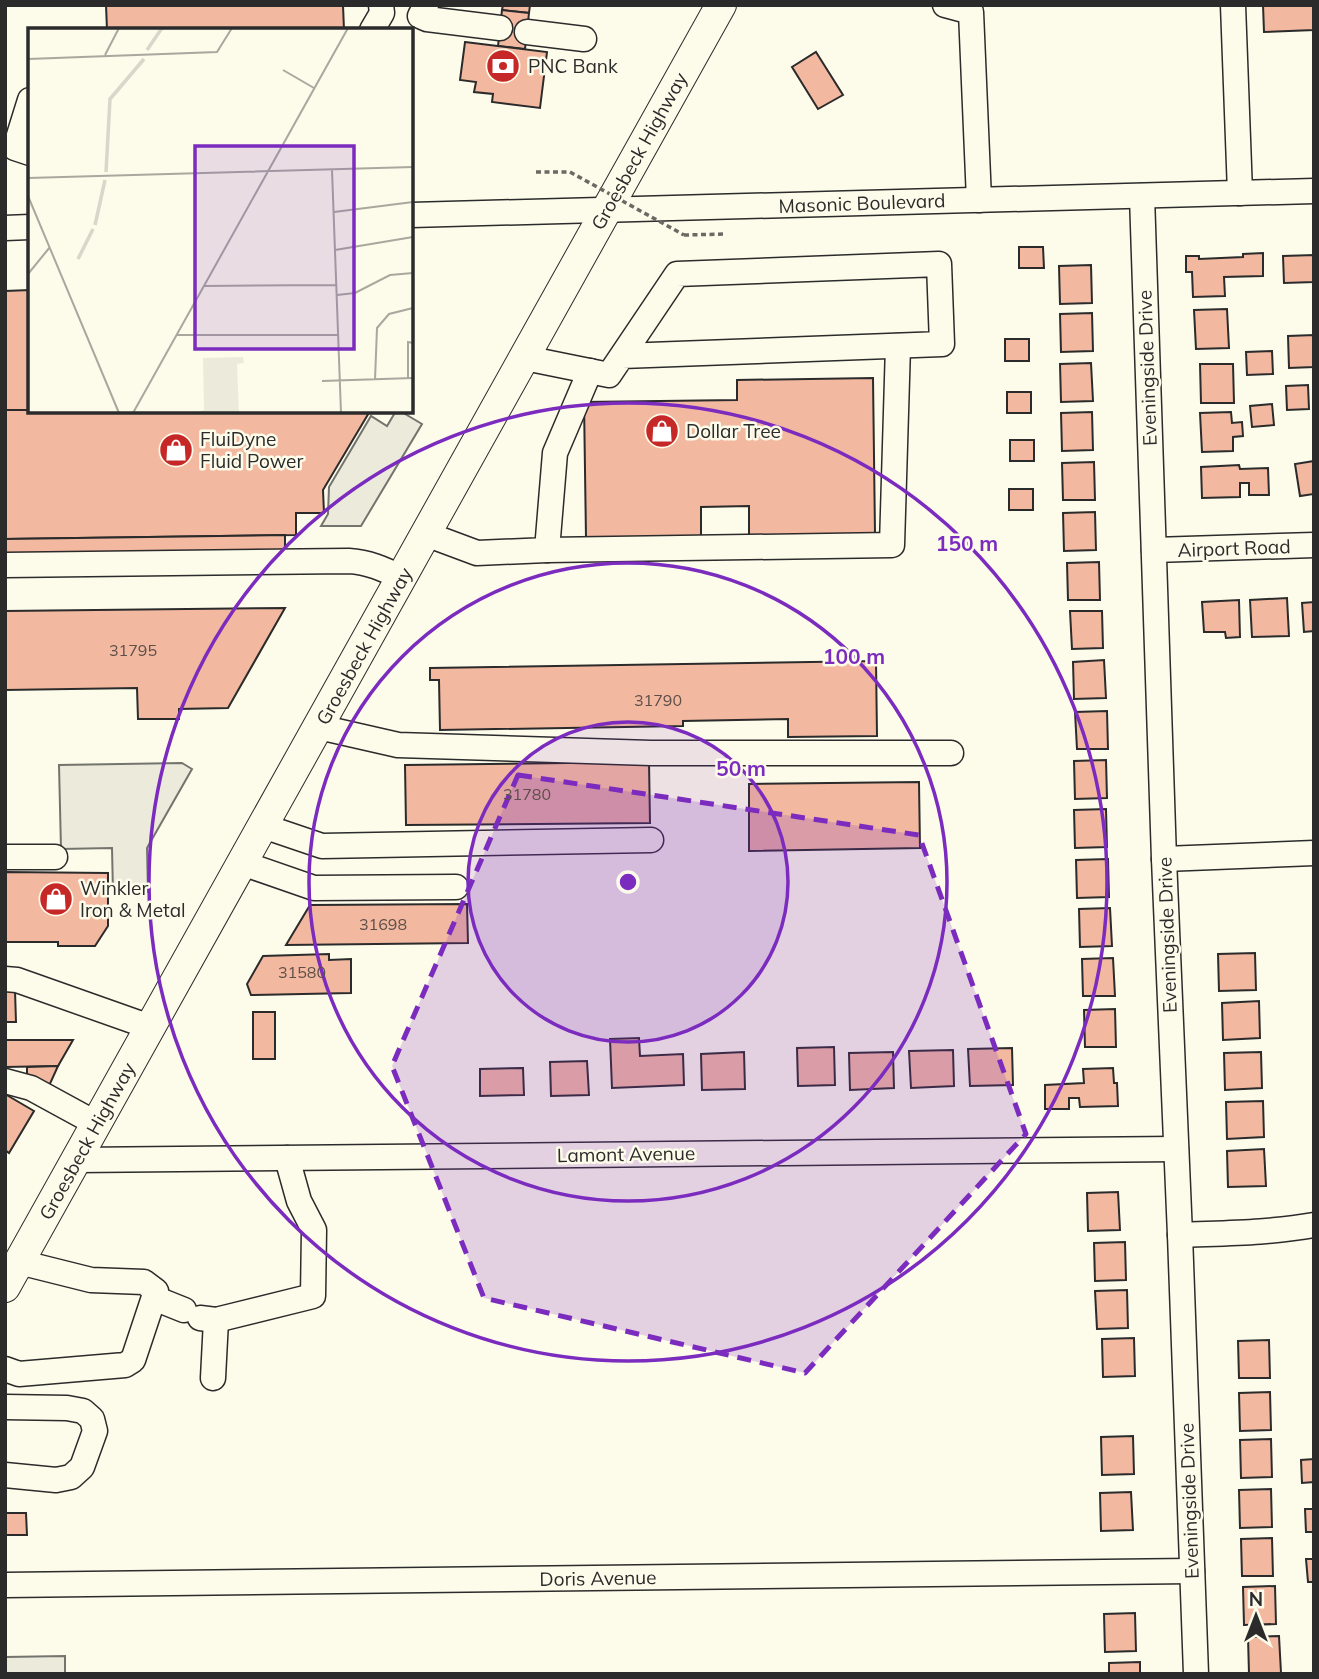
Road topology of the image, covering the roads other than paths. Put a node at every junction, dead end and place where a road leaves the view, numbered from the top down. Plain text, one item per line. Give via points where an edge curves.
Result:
1 (381, 5) edge
2 (720, 5) edge
3 (946, 5) edge
4 (1233, 5) edge
5 (423, 11) edge
6 (373, 28) edge
7 (500, 28) dead end
8 (527, 32) dead end
9 (584, 39) dead end
10 (28, 106) edge
11 (28, 152) edge
12 (1314, 191) edge
13 (1240, 193) junction
14 (1142, 196) junction
15 (979, 200) junction
16 (606, 210) junction
17 (413, 215) edge
18 (28, 227) edge
19 (5, 228) edge
20 (898, 346) junction
21 (622, 356) junction
22 (525, 358) junction
23 (590, 371) junction
24 (426, 534) junction
25 (1314, 545) edge
26 (547, 550) junction
27 (1154, 550) junction
28 (5, 565) edge
29 (402, 578) junction
30 (319, 727) junction
31 (951, 753) dead end
32 (263, 826) junction
33 (651, 839) dead end
34 (1314, 853) edge
35 (5, 857) edge
36 (55, 857) dead end
37 (1164, 859) junction
38 (242, 863) junction
39 (456, 887) dead end
40 (5, 979) edge
41 (150, 1027) junction
42 (5, 1081) edge
43 (97, 1124) junction
44 (1176, 1149) junction
45 (287, 1158) junction
46 (76, 1160) junction
47 (1314, 1225) edge
48 (1180, 1234) junction
49 (12, 1274) edge
50 (154, 1298) junction
51 (200, 1316) junction
52 (5, 1369) edge
53 (213, 1378) dead end
54 (5, 1407) edge
55 (5, 1475) edge
56 (1192, 1571) junction
57 (5, 1585) edge
58 (1195, 1674) edge

1 - 6 street via 382,13
2 - 16 main road, Groesbeck Highway
3 - 15 street via 971,12
4 - 13 street
5 - 7 street via 427,19
8 - 9 street
10 - 11 street via 15,148
12 - 13 street, Masonic Boulevard
13 - 14 street, Masonic Boulevard
14 - 15 street, Masonic Boulevard
14 - 27 street, Eveningside Drive
15 - 16 street, Masonic Boulevard
16 - 17 street, Masonic Boulevard
16 - 22 main road, Groesbeck Highway
18 - 19 street
20 - 21 street
20 - 21 street via 942,344 939,264 677,274
20 - 26 street via 892,545
21 - 23 street via 609,375
22 - 23 street
22 - 24 main road, Groesbeck Highway
23 - 26 street via 555,453
24 - 26 street via 477,553
24 - 29 main road, Groesbeck Highway
25 - 27 street, Airport Road
27 - 37 street, Eveningside Drive
28 - 29 street via 349,561
29 - 30 main road, Groesbeck Highway
30 - 31 street via 398,745 651,753
30 - 32 main road, Groesbeck Highway
32 - 33 street via 322,846
32 - 38 main road, Groesbeck Highway
34 - 37 street
35 - 36 street
37 - 44 street, Eveningside Drive
38 - 39 street via 314,888
38 - 41 main road, Groesbeck Highway
40 - 41 street
41 - 43 main road, Groesbeck Highway
42 - 43 street via 31,1088
43 - 46 main road, Groesbeck Highway
44 - 45 street, Lamont Avenue
44 - 48 street, Eveningside Drive
45 - 46 street, Lamont Avenue
45 - 51 street via 299,1201 314,1230 313,1296
46 - 49 main road, Groesbeck Highway
47 - 48 street
48 - 56 street, Eveningside Drive
49 - 50 street via 145,1282 156,1291
50 - 51 street
50 - 52 street via 133,1360 125,1365 19,1374
51 - 53 street
54 - 55 street via 83,1412 92,1419 95,1431 82,1467 71,1477
56 - 57 street, Doris Avenue
56 - 58 street, Eveningside Drive

